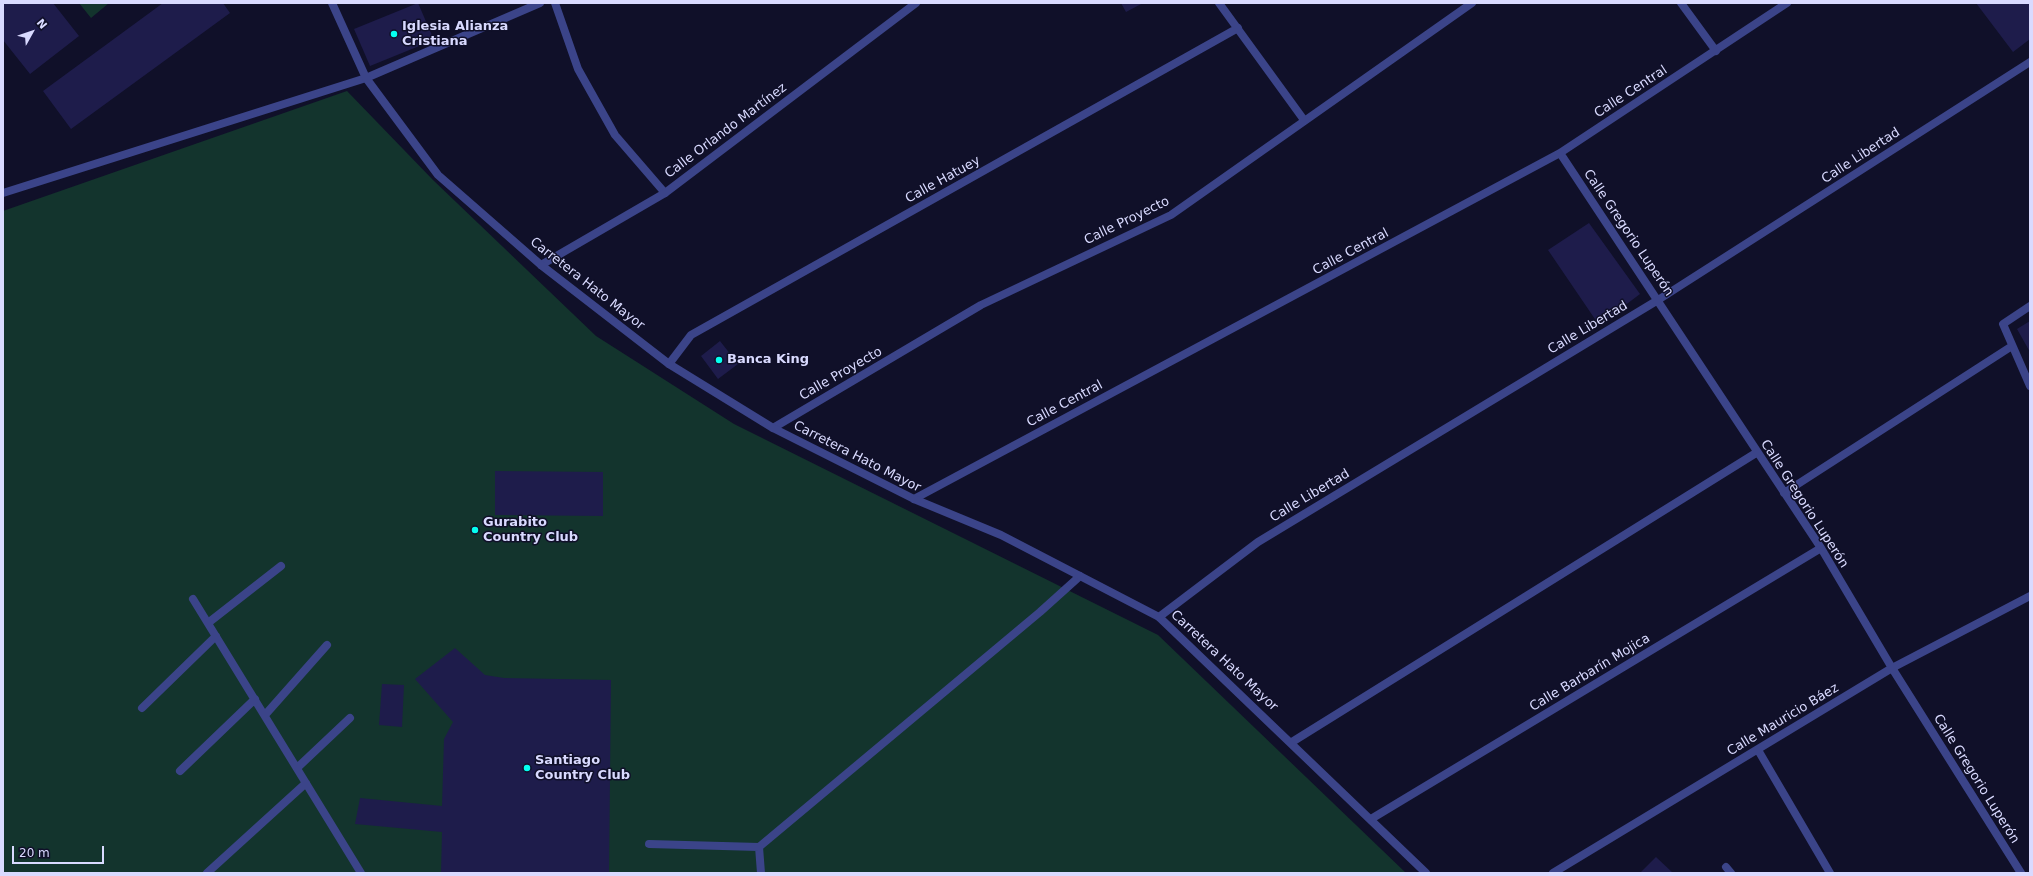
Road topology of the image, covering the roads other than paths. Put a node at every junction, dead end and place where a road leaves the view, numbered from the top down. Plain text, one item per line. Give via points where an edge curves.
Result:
1 (332, 3) edge
2 (540, 3) edge
3 (555, 3) edge
4 (916, 3) edge
5 (1219, 3) edge
6 (1472, 3) edge
7 (1681, 3) edge
8 (1787, 3) edge
9 (1238, 28) junction
10 (1716, 51) junction
11 (2030, 62) edge
12 (366, 78) junction
13 (1304, 120) junction
14 (1560, 153) junction
15 (3, 193) edge
16 (665, 193) junction
17 (541, 265) junction
18 (1658, 300) junction
19 (2030, 306) edge
20 (2012, 346) junction
21 (669, 364) junction
22 (2030, 386) edge
23 (773, 428) junction
24 (1756, 453) junction
25 (1784, 493) junction
26 (914, 499) junction
27 (1821, 548) junction
28 (281, 566) dead end
29 (1080, 576) junction
30 (2030, 596) edge
31 (193, 599) dead end
32 (1159, 617) junction
33 (208, 623) junction
34 (216, 636) junction
35 (327, 645) dead end
36 (1892, 668) junction
37 (255, 699) junction
38 (142, 708) dead end
39 (265, 715) junction
40 (350, 718) dead end
41 (1292, 742) junction
42 (1758, 750) junction
43 (297, 768) junction
44 (180, 770) dead end
45 (306, 783) junction
46 (1371, 819) junction
47 (649, 844) dead end
48 (759, 847) junction
49 (207, 873) edge
50 (361, 873) edge
51 (761, 873) edge
52 (1426, 873) edge
53 (1553, 873) edge
54 (1830, 873) edge
55 (2021, 873) edge

1 - 12 street, Carretera Hato Mayor
2 - 12 street
3 - 16 street via 578,69 615,135
4 - 16 street, Calle Orlando Martínez
5 - 9 street
6 - 13 street, Calle Proyecto
7 - 10 street
8 - 10 street, Calle Central
9 - 13 street
9 - 21 street, Calle Hatuey via 691,335
10 - 14 street, Calle Central
11 - 18 street, Calle Libertad
12 - 15 street
12 - 17 street, Carretera Hato Mayor via 438,175
13 - 23 street, Calle Proyecto via 1171,215 981,305
14 - 18 street, Calle Gregorio Luperón
14 - 26 street, Calle Central
16 - 17 street, Calle Orlando Martínez
17 - 21 street, Carretera Hato Mayor
18 - 24 street, Calle Gregorio Luperón
18 - 32 street, Calle Libertad via 1258,542
19 - 20 street via 2003,324
20 - 22 street
20 - 25 street
21 - 23 street, Carretera Hato Mayor
23 - 26 street, Carretera Hato Mayor
24 - 25 street, Calle Gregorio Luperón
24 - 41 street
25 - 27 street, Calle Gregorio Luperón
26 - 29 street, Carretera Hato Mayor via 1001,535
27 - 36 street, Calle Gregorio Luperón
27 - 46 street, Calle Barbarín Mojica
28 - 33 street
29 - 32 street, Carretera Hato Mayor
29 - 48 street
30 - 36 street, Calle Mauricio Báez
31 - 33 street
32 - 41 street, Carretera Hato Mayor
33 - 34 street
34 - 37 street
34 - 38 street
35 - 39 street
36 - 42 street, Calle Mauricio Báez
36 - 55 street, Calle Gregorio Luperón
37 - 39 street
37 - 44 street
39 - 43 street
40 - 43 street
41 - 46 street, Carretera Hato Mayor
42 - 53 street, Calle Mauricio Báez
42 - 54 street
43 - 45 street
45 - 49 street
45 - 50 street
46 - 52 street, Carretera Hato Mayor
47 - 48 street
48 - 51 street

